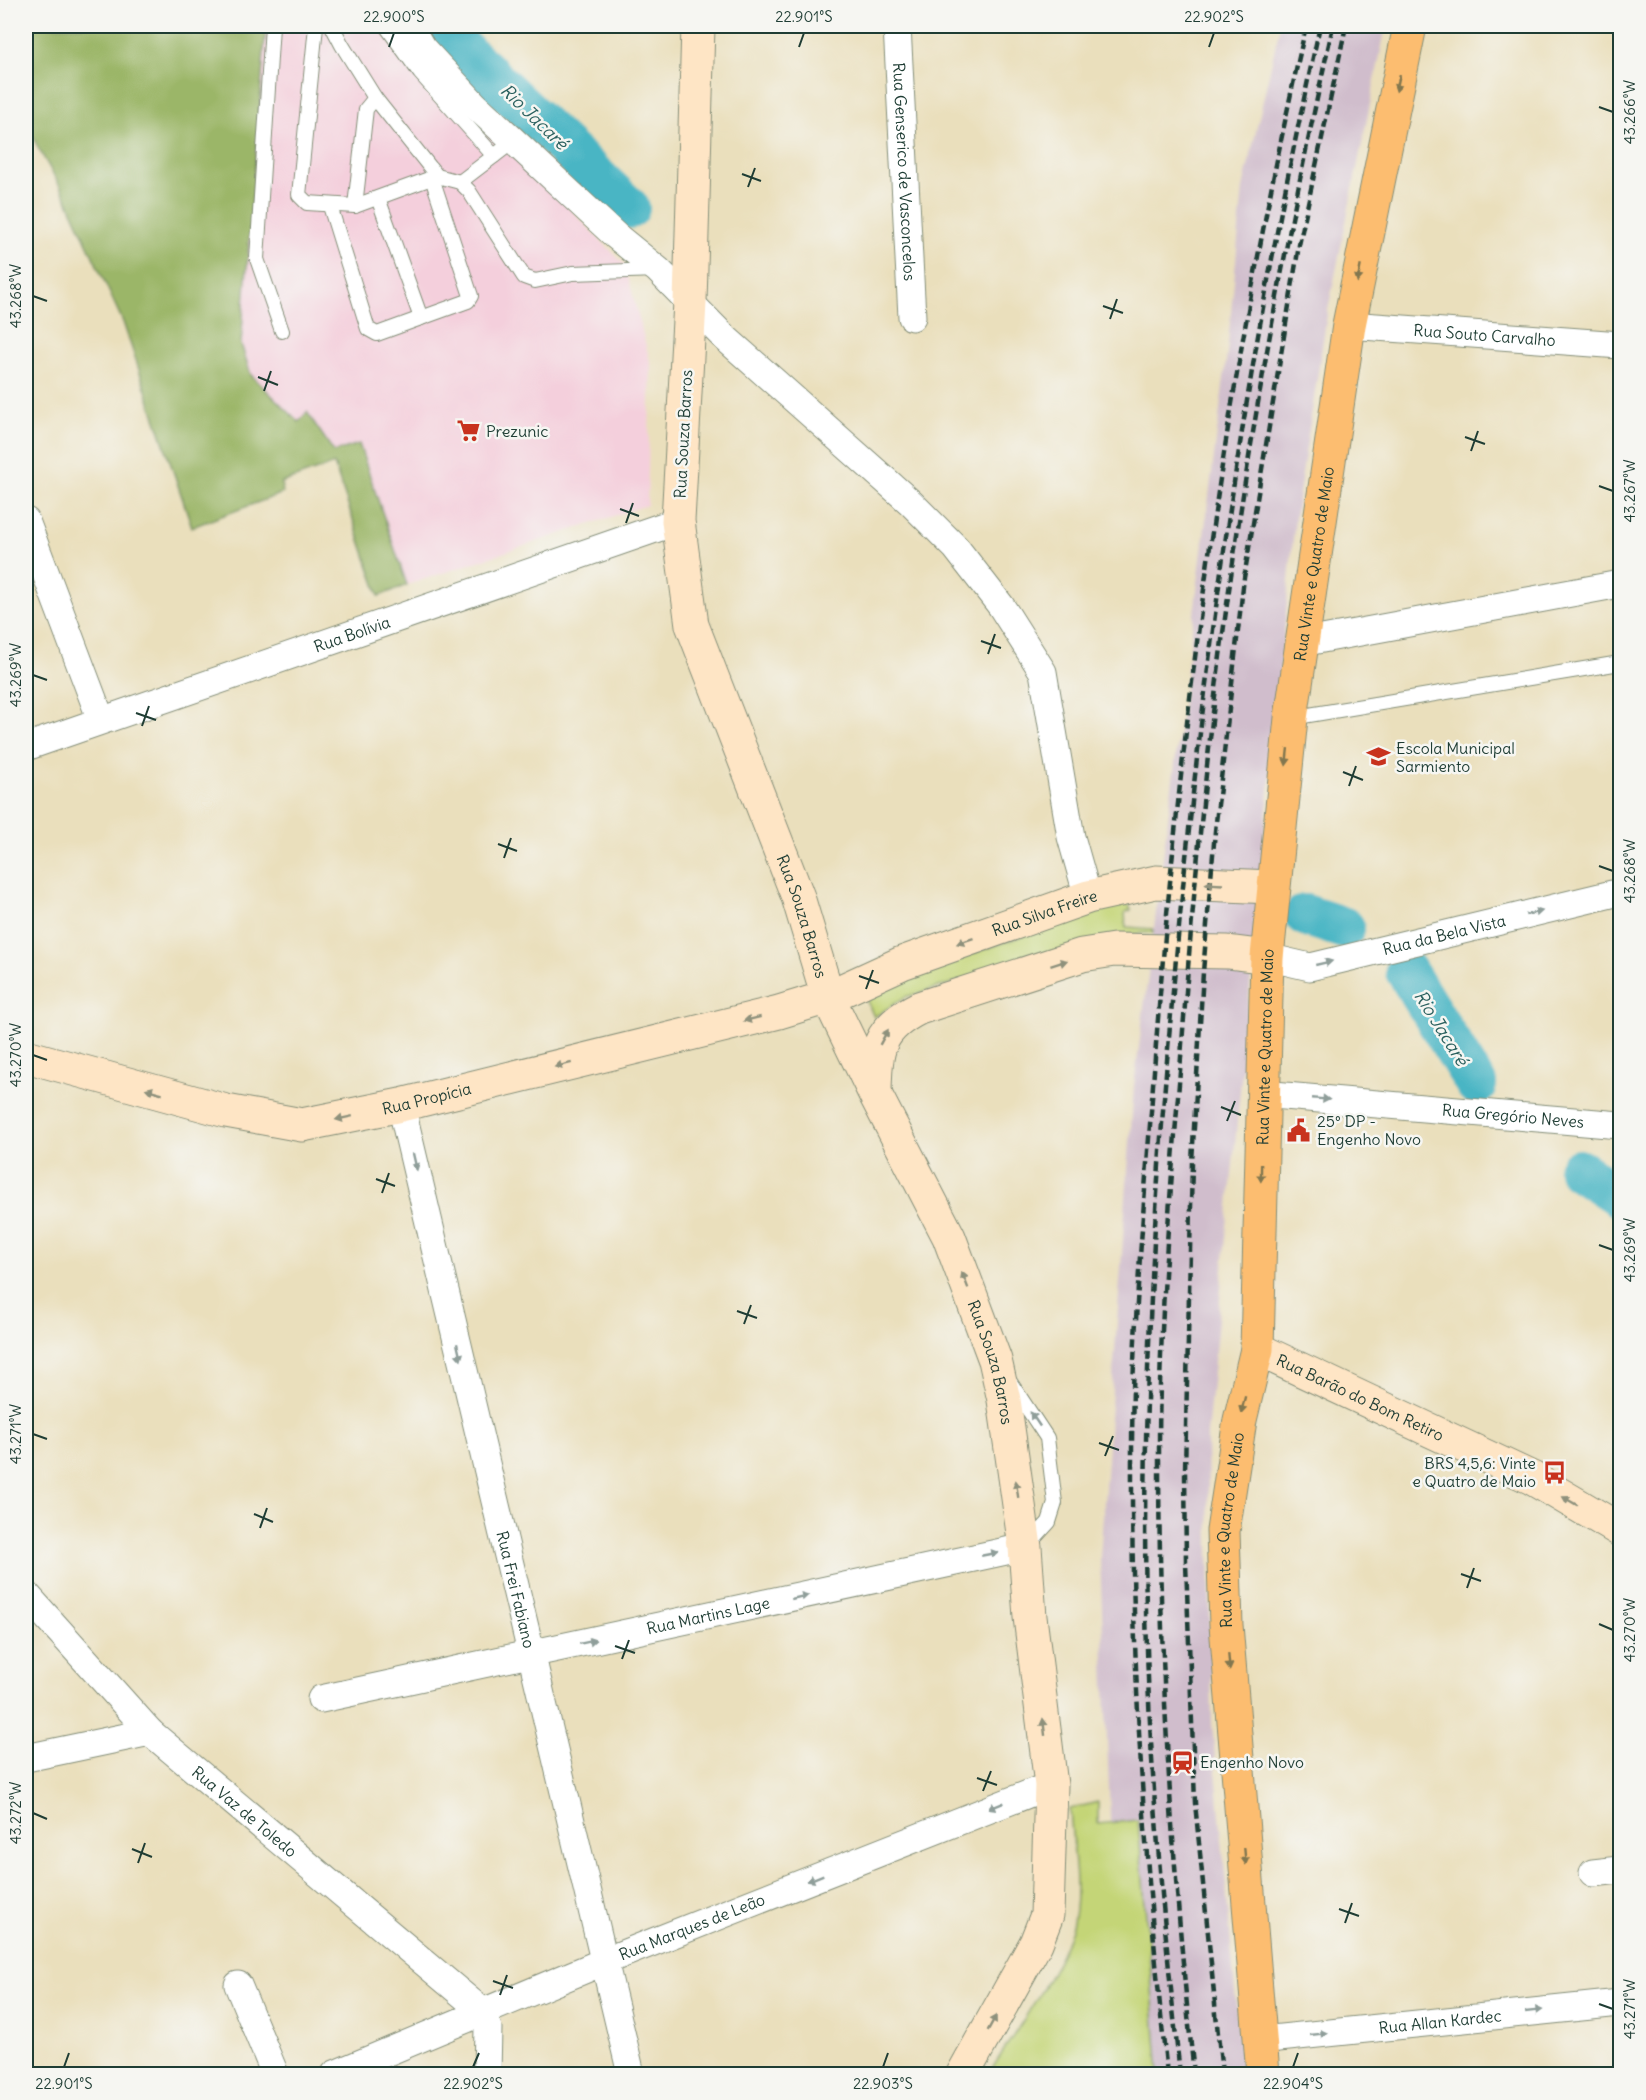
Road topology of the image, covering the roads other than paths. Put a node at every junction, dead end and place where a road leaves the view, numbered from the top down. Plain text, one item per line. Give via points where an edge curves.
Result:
1 (272, 26) edge
2 (316, 26) edge
3 (332, 26) edge
4 (386, 26) edge
5 (409, 26) edge
6 (698, 26) edge
7 (897, 26) edge
8 (1410, 26) edge
9 (375, 98) junction
10 (504, 148) junction
11 (435, 177) junction
12 (460, 182) junction
13 (378, 198) junction
14 (330, 206) junction
15 (355, 206) junction
16 (658, 270) junction
17 (690, 302) junction
18 (912, 317) dead end
19 (421, 318) junction
20 (1349, 325) junction
21 (282, 332) dead end
22 (1620, 345) edge
23 (678, 520) junction
24 (26, 521) edge
25 (1620, 584) edge
26 (1301, 643) junction
27 (1620, 663) edge
28 (1291, 718) junction
29 (101, 720) junction
30 (26, 747) edge
31 (1272, 887) junction
32 (1620, 892) edge
33 (1088, 897) junction
34 (1267, 957) junction
35 (815, 1001) junction
36 (26, 1056) edge
37 (875, 1094) junction
38 (1262, 1094) junction
39 (401, 1105) junction
40 (1620, 1125) edge
41 (1257, 1349) junction
42 (1620, 1530) edge
43 (1025, 1547) junction
44 (26, 1594) edge
45 (531, 1654) junction
46 (321, 1698) dead end
47 (150, 1732) junction
48 (26, 1758) edge
49 (1051, 1785) junction
50 (1620, 1870) edge
51 (1593, 1874) dead end
52 (605, 1961) junction
53 (238, 1985) dead end
54 (1620, 2003) edge
55 (482, 2011) junction
56 (1261, 2040) junction
57 (275, 2074) edge
58 (335, 2074) edge
59 (487, 2074) edge
60 (631, 2074) edge
61 (963, 2074) edge
62 (1263, 2074) edge

1 - 21 lane via 257,259
2 - 14 lane via 299,195 307,203
3 - 9 lane
4 - 10 lane via 420,73
5 - 10 street via 430,56 475,105
6 - 17 main road, Rua Souza Barros
7 - 18 street, Rua Genserico de Vasconcelos
8 -> 20 main road, Rua Vinte e Quatro de Maio
9 - 11 lane
9 - 15 lane via 366,109
10 - 12 lane
10 - 16 street
11 - 12 lane
11 - 13 lane
11 - 19 lane via 471,296 468,301
12 - 16 lane via 524,277 535,281 573,273
13 - 15 lane
13 - 19 lane
14 - 15 lane
14 - 19 lane via 368,329 377,334
16 - 17 street
17 - 23 main road, Rua Souza Barros
17 - 33 street via 956,548 1027,644 1044,672 1071,837
20 - 22 street, Rua Souto Carvalho
20 - 26 main road, Rua Vinte e Quatro de Maio
23 - 29 street, Rua Bolívia
23 - 35 main road, Rua Souza Barros via 692,625 798,897
24 - 29 street
25 - 26 street
26 - 28 main road, Rua Vinte e Quatro de Maio
27 - 28 lane
28 -> 31 main road, Rua Vinte e Quatro de Maio
29 - 30 street, Rua Bolívia
31 -> 33 main road, Rua Silva Freire via 1156,882
31 - 34 main road, Rua Vinte e Quatro de Maio
34 -> 32 street, Rua da Bela Vista via 1310,967
33 -> 35 main road, Rua Silva Freire via 902,963
37 -> 34 main road via 876,1060 883,1038 900,1017 919,1008 1082,955 1114,950 1228,952
34 - 38 main road, Rua Vinte e Quatro de Maio
35 - 37 main road, Rua Souza Barros via 846,1034
35 -> 39 main road, Rua Propícia
39 -> 36 main road, Rua Propícia via 303,1125 226,1111
43 -> 37 main road, Rua Souza Barros via 995,1360 949,1237
38 -> 40 street, Rua Gregório Neves
38 -> 41 main road, Rua Vinte e Quatro de Maio
39 -> 45 street, Rua Frei Fabiano
42 -> 41 main road, Rua Barão do Bom Retiro via 1532,1478
41 -> 56 main road, Rua Vinte e Quatro de Maio via 1240,1420 1223,1531 1226,1625
45 -> 43 street, Rua Martins Lage
49 -> 43 main road, Rua Souza Barros
44 - 47 street, Rua Vaz de Toledo
45 - 46 street, Rua Martins Lage
45 - 52 street, Rua Frei Fabiano
47 - 48 street
47 - 55 street, Rua Vaz de Toledo
49 -> 52 street, Rua Marques de Leão
61 -> 49 main road, Rua Souza Barros via 1047,1915
50 - 51 street
52 - 55 street, Rua Marques de Leão
52 - 60 street, Rua Frei Fabiano
53 - 57 street
56 -> 54 street, Rua Allan Kardec
55 - 58 street, Rua Marques de Leão
55 - 59 street via 488,2028
56 - 62 main road, Rua Vinte e Quatro de Maio

